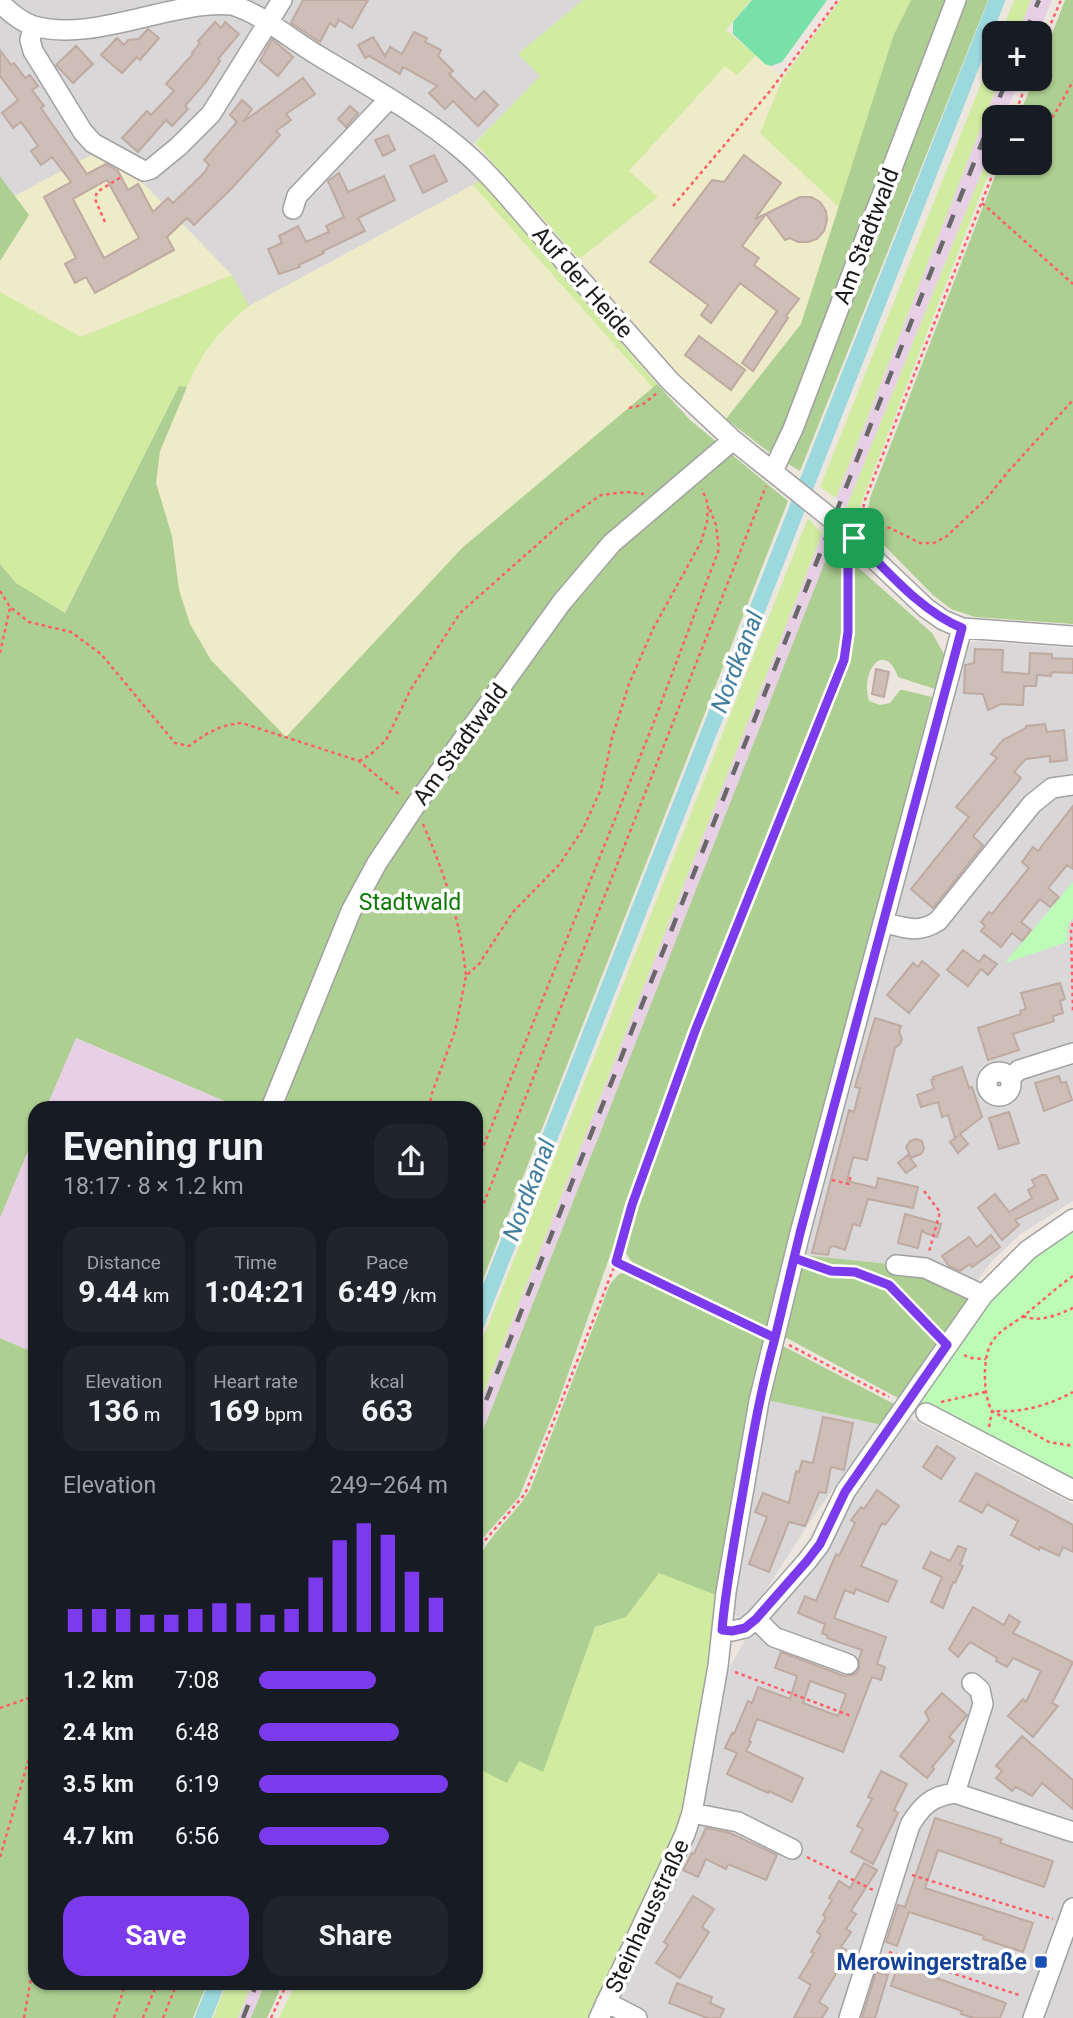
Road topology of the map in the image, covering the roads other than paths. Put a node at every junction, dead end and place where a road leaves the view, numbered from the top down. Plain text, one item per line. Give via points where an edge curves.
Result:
1 (282, 0) edge
2 (956, 0) edge
3 (0, 3) edge
4 (268, 22) junction
5 (33, 26) junction
6 (389, 99) junction
7 (293, 209) dead end
8 (733, 440) junction
9 (780, 476) junction
10 (962, 628) junction
11 (1073, 636) edge
12 (1073, 785) edge
13 (883, 922) junction
14 (1073, 1052) edge
15 (1010, 1077) dead end
16 (274, 1101) edge
17 (1073, 1219) edge
18 (895, 1265) dead end
19 (983, 1295) junction
20 (929, 1408) road end
21 (1073, 1490) edge
22 (756, 1619) junction
23 (722, 1630) junction
24 (848, 1664) dead end
25 (972, 1683) dead end
26 (956, 1793) junction
27 (692, 1812) junction
28 (1073, 1832) edge
29 (792, 1849) road end
30 (1071, 1919) edge
31 (1036, 2009) edge
32 (603, 2010) edge
33 (637, 2018) edge
34 (849, 2018) edge

1 - 4 street
2 - 9 street, Am Stadtwald via 793,429
3 - 5 street, Auf der Heide
4 - 5 street, Auf der Heide via 231,5 208,1 78,27
4 - 5 street via 211,114 179,146 144,171 102,150 83,132 33,51
4 - 6 street, Auf der Heide
6 - 7 street via 297,196
6 - 8 street, Auf der Heide via 462,150 670,381
8 - 9 street, Auf der Heide
8 - 16 street, Am Stadtwald via 612,544 562,602 415,806 351,911
9 - 10 street, Auf der Heide via 819,508 857,530 926,608
10 - 11 street
10 - 13 street, Steinhausstraße
12 - 13 street via 1052,788 1032,804 938,921 926,929 911,930
13 - 23 street, Steinhausstraße via 759,1401
14 - 15 street
17 - 19 street via 1028,1250
18 - 19 street via 925,1268
19 - 22 street via 845,1492 814,1552
20 - 21 street
22 - 23 street via 745,1628
22 - 24 street via 775,1637
23 - 27 street, Steinhausstraße
25 - 26 street via 984,1704
26 - 28 street
26 - 34 street via 928,1801 910,1825
27 - 29 street, Steinhausstraße via 738,1822
27 - 32 street, Steinhausstraße
30 - 31 street
32 - 33 street

